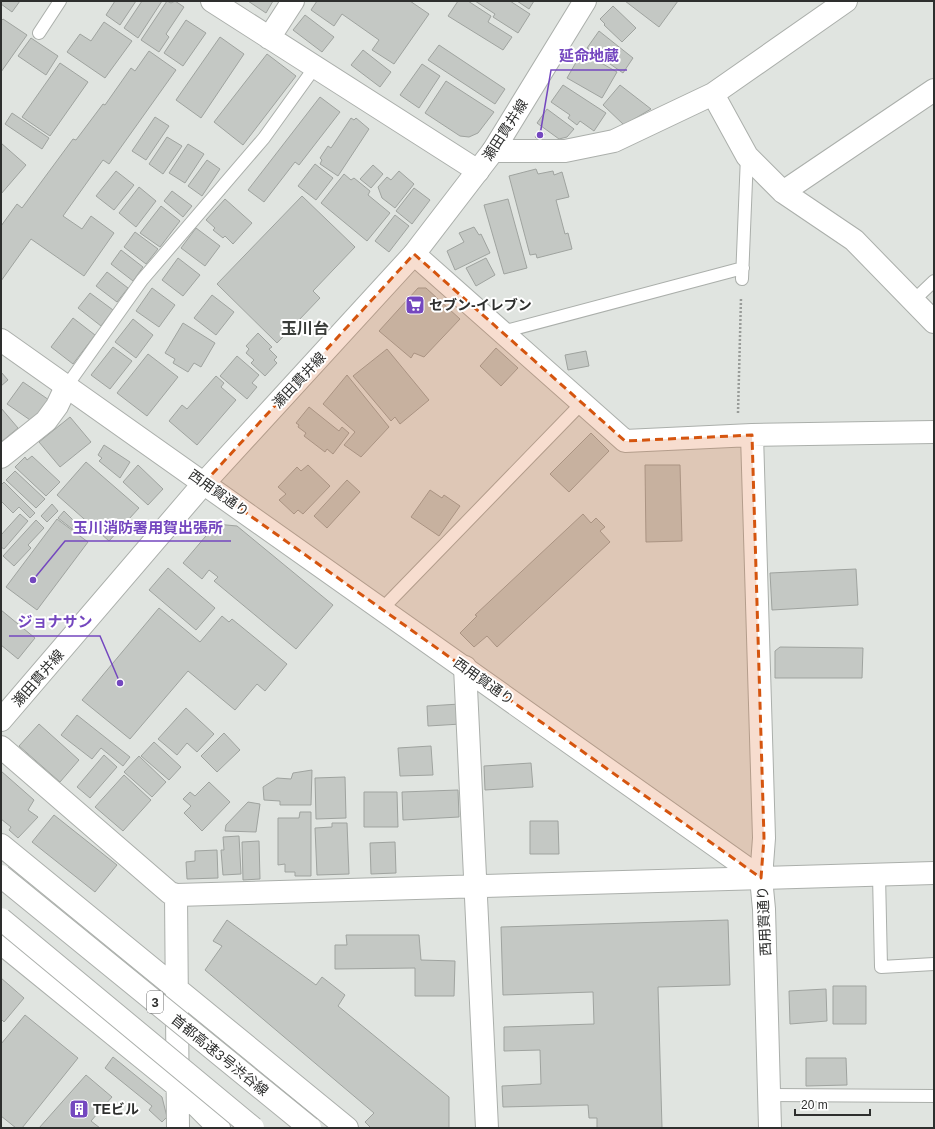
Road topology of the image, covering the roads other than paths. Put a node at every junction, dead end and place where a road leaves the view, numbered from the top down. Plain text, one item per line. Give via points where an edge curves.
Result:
1 (60, 1) edge
2 (212, 1) edge
3 (293, 1) edge
4 (585, 1) edge
5 (592, 1) edge
6 (846, 1) edge
7 (39, 33) dead end
8 (269, 38) junction
9 (553, 53) junction
10 (315, 67) junction
11 (934, 90) edge
12 (713, 94) junction
13 (493, 151) junction
14 (747, 156) junction
15 (478, 171) junction
16 (783, 192) junction
17 (414, 254) junction
18 (934, 281) edge
19 (913, 301) junction
20 (934, 322) edge
21 (502, 332) junction
22 (1, 340) edge
23 (66, 387) junction
24 (582, 403) junction
25 (934, 432) edge
26 (745, 436) junction
27 (1, 457) edge
28 (204, 483) junction
29 (382, 609) junction
30 (465, 667) junction
31 (1, 720) edge
32 (1, 747) edge
33 (1, 845) edge
34 (934, 873) edge
35 (879, 874) junction
36 (1, 876) edge
37 (761, 878) junction
38 (475, 886) junction
39 (176, 896) junction
40 (1, 919) edge
41 (1, 943) edge
42 (934, 964) edge
43 (178, 989) junction
44 (176, 1086) junction
45 (769, 1095) junction
46 (934, 1096) edge
47 (178, 1128) edge
48 (219, 1128) edge
49 (253, 1128) edge
50 (310, 1128) edge
51 (347, 1128) edge
52 (487, 1128) edge
53 (770, 1128) edge

1 - 7 lane
2 - 8 main road
3 - 8 main road
4 - 9 main road, 瀬田貫井線
5 - 9 main road
6 - 12 main road
8 - 10 main road
9 - 13 main road, 瀬田貫井線
10 - 15 main road
10 - 23 lane via 264,138 142,280
11 - 16 main road
12 - 13 main road via 614,141 565,152
12 - 14 main road
13 - 15 main road, 瀬田貫井線
14 - 16 main road
14 - 21 lane via 742,274
15 - 17 main road, 瀬田貫井線
16 - 19 main road via 854,240
17 - 21 main road
17 - 28 main road, 瀬田貫井線
18 - 19 lane
19 - 20 main road
21 - 24 main road
22 - 23 main road, 西用賀通り
23 - 27 main road via 46,421
23 - 28 main road, 西用賀通り
24 - 26 main road via 624,441
24 - 29 lane
25 - 26 main road
26 - 37 main road via 764,838
28 - 29 main road, 西用賀通り
28 - 31 main road, 瀬田貫井線
29 - 30 main road, 西用賀通り
30 - 37 main road, 西用賀通り
30 - 38 main road
32 - 39 main road
33 - 43 main road
34 - 35 main road
35 - 37 main road
35 - 42 lane via 881,966
36 - 50 main road, 首都高速3号渋谷線 / 3, bridge
37 - 38 main road
37 - 45 main road, 西用賀通り
38 - 39 main road
38 - 52 main road
39 - 43 main road
40 - 49 main road, 3, bridge
41 - 44 main road
43 - 44 main road
43 - 51 main road
44 - 47 main road
44 - 48 main road
45 - 46 lane
45 - 53 main road, 西用賀通り

